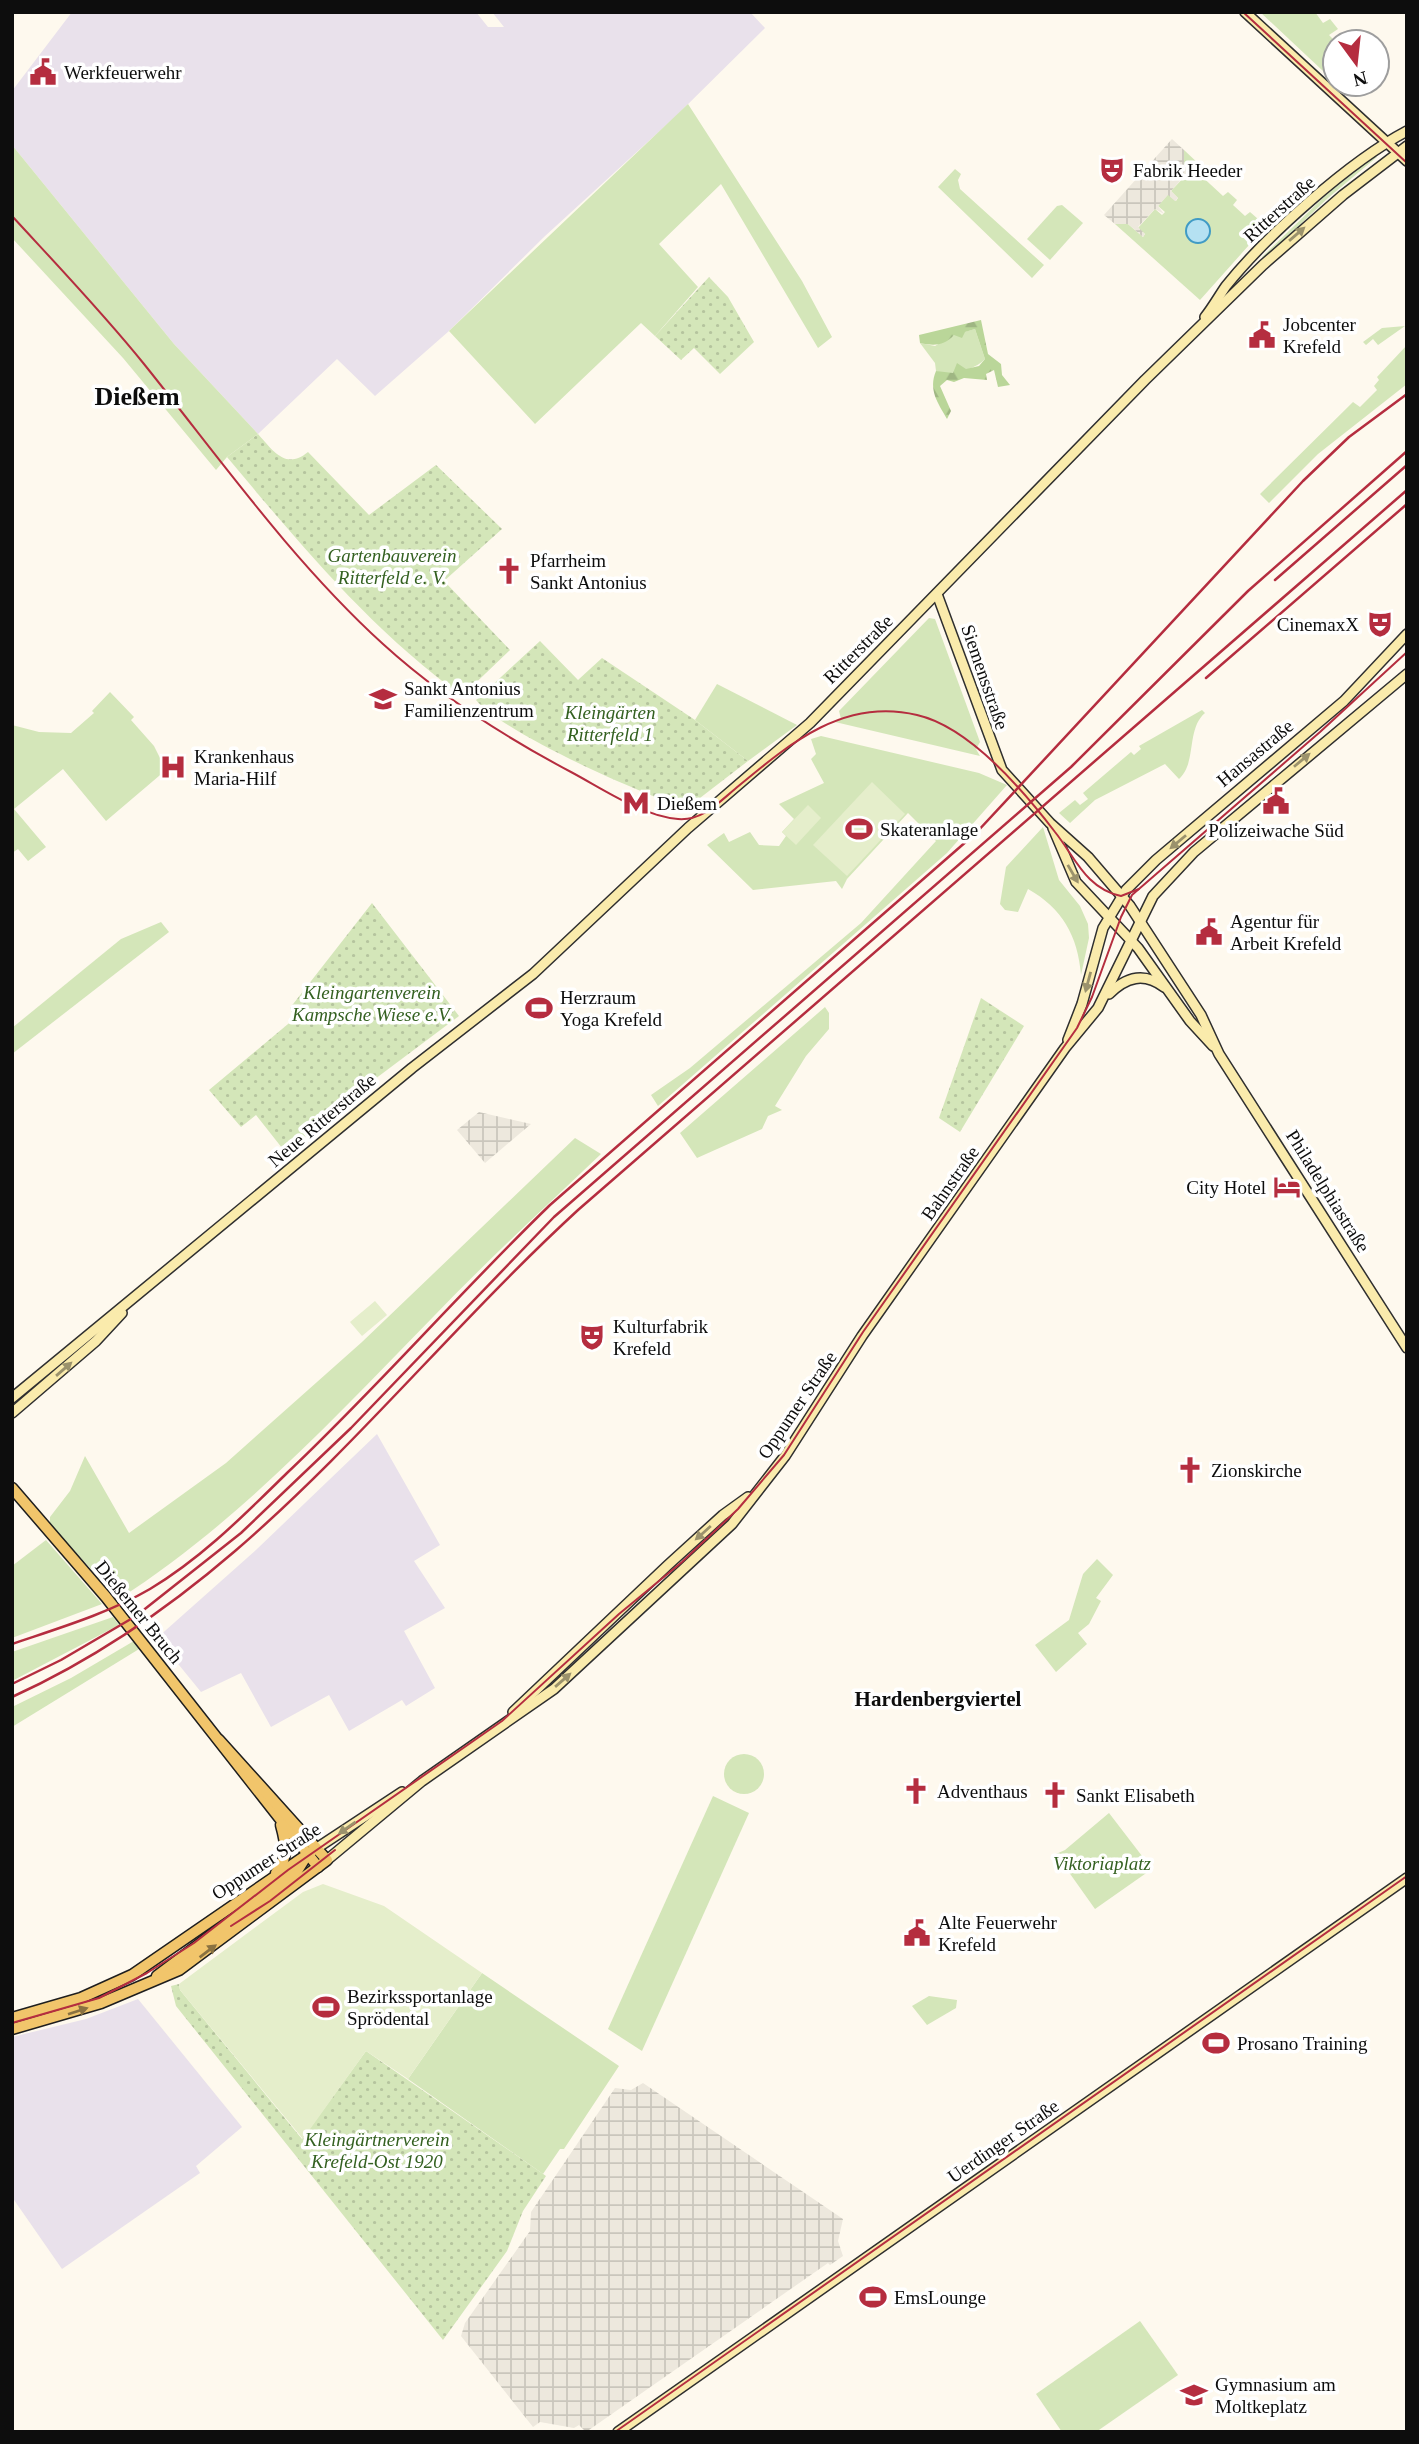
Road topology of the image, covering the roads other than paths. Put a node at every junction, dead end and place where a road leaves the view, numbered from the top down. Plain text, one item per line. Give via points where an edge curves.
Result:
1 (1245, 12) edge
2 (1407, 131) edge
3 (1386, 142) junction
4 (1407, 146) edge
5 (1397, 152) junction
6 (1407, 161) edge
7 (1193, 332) junction
8 (937, 594) junction
9 (1407, 634) edge
10 (1407, 674) edge
11 (1002, 770) joint
12 (1051, 823) junction
13 (1121, 896) junction
14 (1108, 916) junction
15 (1139, 919) junction
16 (1130, 939) junction
17 (533, 974) joint
18 (1170, 990) junction
19 (1103, 1000) junction
20 (1065, 1048) junction
21 (1219, 1054) junction
22 (137, 1297) junction
23 (862, 1336) joint
24 (1407, 1348) edge
25 (12, 1398) edge
26 (12, 1413) edge
27 (12, 1488) edge
28 (12, 1495) edge
29 (29, 1510) junction
30 (219, 1740) junction
31 (422, 1782) junction
32 (280, 1821) junction
33 (311, 1852) junction
34 (323, 1864) junction
35 (273, 1877) junction
36 (1407, 1878) edge
37 (148, 1983) junction
38 (12, 2018) edge
39 (12, 2029) edge
40 (618, 2432) edge

1 - 3 main road
2 - 3 main road, Ritterstraße
3 - 5 main road
3 - 7 main road, Ritterstraße via 1254,256 1227,284
4 - 5 main road, Ritterstraße
5 - 6 main road
7 -> 5 main road, Ritterstraße via 1287,242
7 - 8 main road, Ritterstraße
8 - 11 main road, Siemensstraße
8 - 17 main road, Ritterstraße via 810,723 688,828
9 -> 13 main road, Hansastraße via 1357,688 1156,860
15 -> 10 main road, Hansastraße via 1169,876 1194,852
11 - 12 main road, Philadelphiastraße
12 - 13 main road, Philadelphiastraße
12 -> 14 main road, Philadelphiastraße via 1073,877
13 - 14 main road, Bahnstraße
13 - 15 main road, Philadelphiastraße
14 - 16 main road, Philadelphiastraße
14 -> 20 main road, Bahnstraße
15 - 16 main road, Bahnstraße
15 - 21 main road, Philadelphiastraße via 1200,1015
16 - 18 main road, Philadelphiastraße
16 - 19 main road, Bahnstraße
17 - 22 main road, Neue Ritterstraße via 412,1068
18 - 19 main road via 1156,981 1133,978
18 - 21 main road, Philadelphiastraße
19 - 20 main road, Bahnstraße
20 - 23 main road, Bahnstraße
21 - 24 main road, Philadelphiastraße
22 - 25 main road, Neue Ritterstraße
26 -> 22 main road, Neue Ritterstraße via 96,1341
23 - 31 main road, Oppumer Straße via 785,1456 757,1491 714,1523 507,1719
27 - 29 main road, Dießemer Bruch
28 - 29 main road, Dießemer Bruch
29 - 30 main road, Dießemer Bruch via 106,1597
30 - 32 main road, Dießemer Bruch
30 - 33 main road, Dießemer Bruch via 305,1839
31 -> 33 main road, Oppumer Straße via 393,1796
31 - 34 main road, Oppumer Straße
32 - 33 main road, Dießemer Bruch
32 - 35 main road via 287,1846 285,1859
33 - 34 main road, Dießemer Bruch
33 - 35 main road, Oppumer Straße
33 - 37 main road via 297,1871
37 -> 34 main road, Oppumer Straße via 196,1960
35 - 38 main road, Oppumer Straße via 132,1975 81,1998
36 - 40 main road, Uerdinger Straße
39 -> 37 main road via 87,2008

